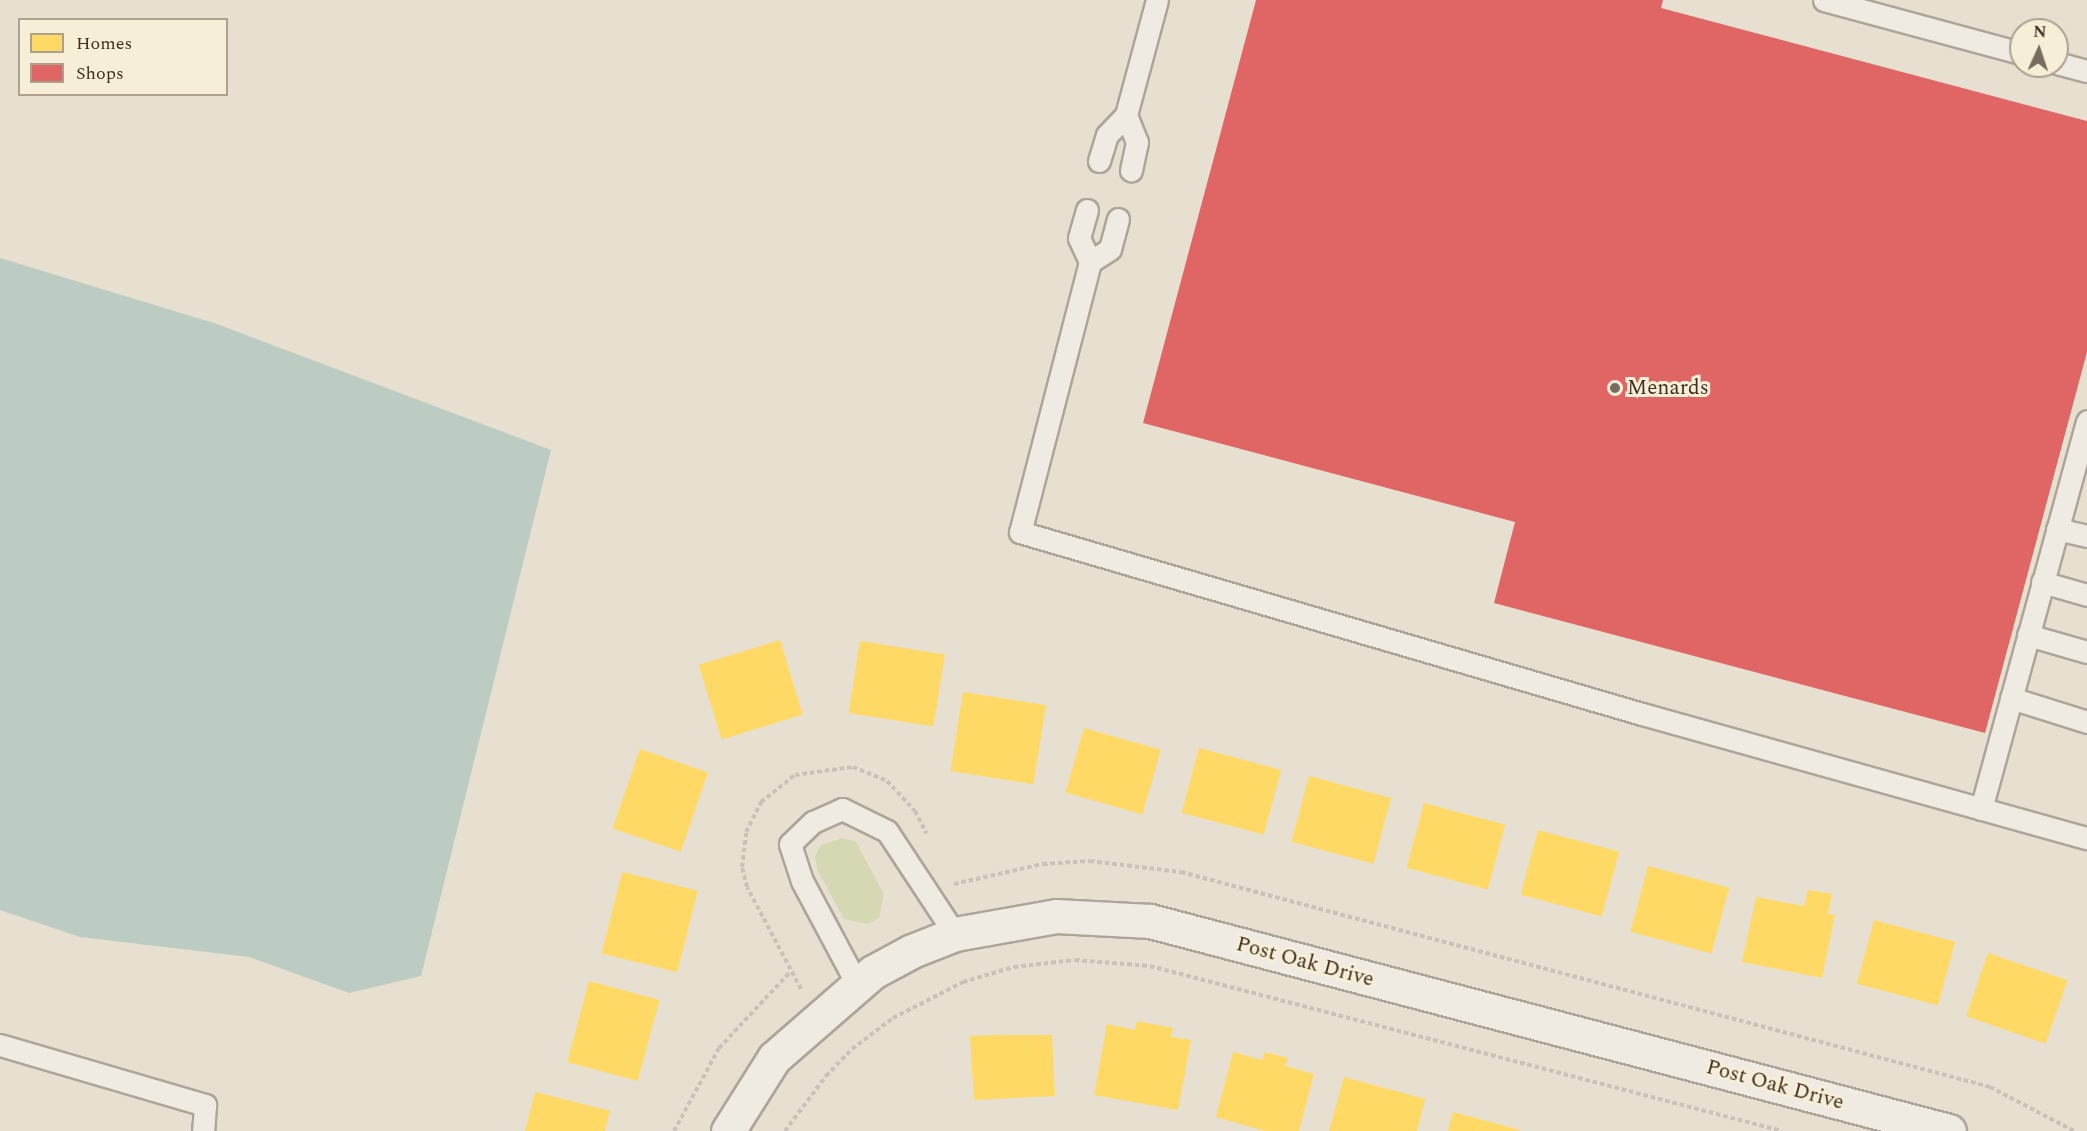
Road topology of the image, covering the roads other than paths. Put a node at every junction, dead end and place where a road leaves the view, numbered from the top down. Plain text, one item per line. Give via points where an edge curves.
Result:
1 (1157, 0) edge
2 (1824, 0) edge
3 (2009, 50) edge
4 (2069, 66) edge
5 (2087, 71) edge
6 (1126, 115) junction
7 (1099, 161) dead end
8 (1131, 170) dead end
9 (1087, 210) dead end
10 (1118, 219) dead end
11 (1090, 262) junction
12 (2087, 421) edge
13 (2081, 466) edge
14 (2057, 529) junction
15 (2087, 536) edge
16 (2042, 582) junction
17 (2087, 595) edge
18 (2028, 635) junction
19 (2087, 652) edge
20 (2011, 699) junction
21 (2087, 722) edge
22 (1981, 809) junction
23 (2087, 838) edge
24 (955, 934) junction
25 (857, 984) junction
26 (0, 1045) edge
27 (203, 1131) edge
28 (728, 1131) edge
29 (1949, 1131) edge

1 - 6 lane
2 - 3 lane
4 - 5 lane
6 - 7 lane via 1107,135
6 - 8 lane via 1137,142
9 - 11 lane via 1079,237
10 - 11 lane via 1110,249
11 - 22 lane via 1020,532
12 - 13 lane
13 - 14 lane
14 - 15 lane
14 - 16 lane
16 - 17 lane
16 - 18 lane
18 - 19 lane
18 - 20 lane
20 - 21 lane
20 - 22 lane
22 - 23 lane
24 - 25 street, Post Oak Drive via 912,951
24 - 25 lane via 887,831 842,809 813,822 790,844 802,881
24 - 29 street, Post Oak Drive via 1056,916 1150,921
25 - 28 street, Post Oak Drive via 774,1058
26 - 27 lane via 205,1105

